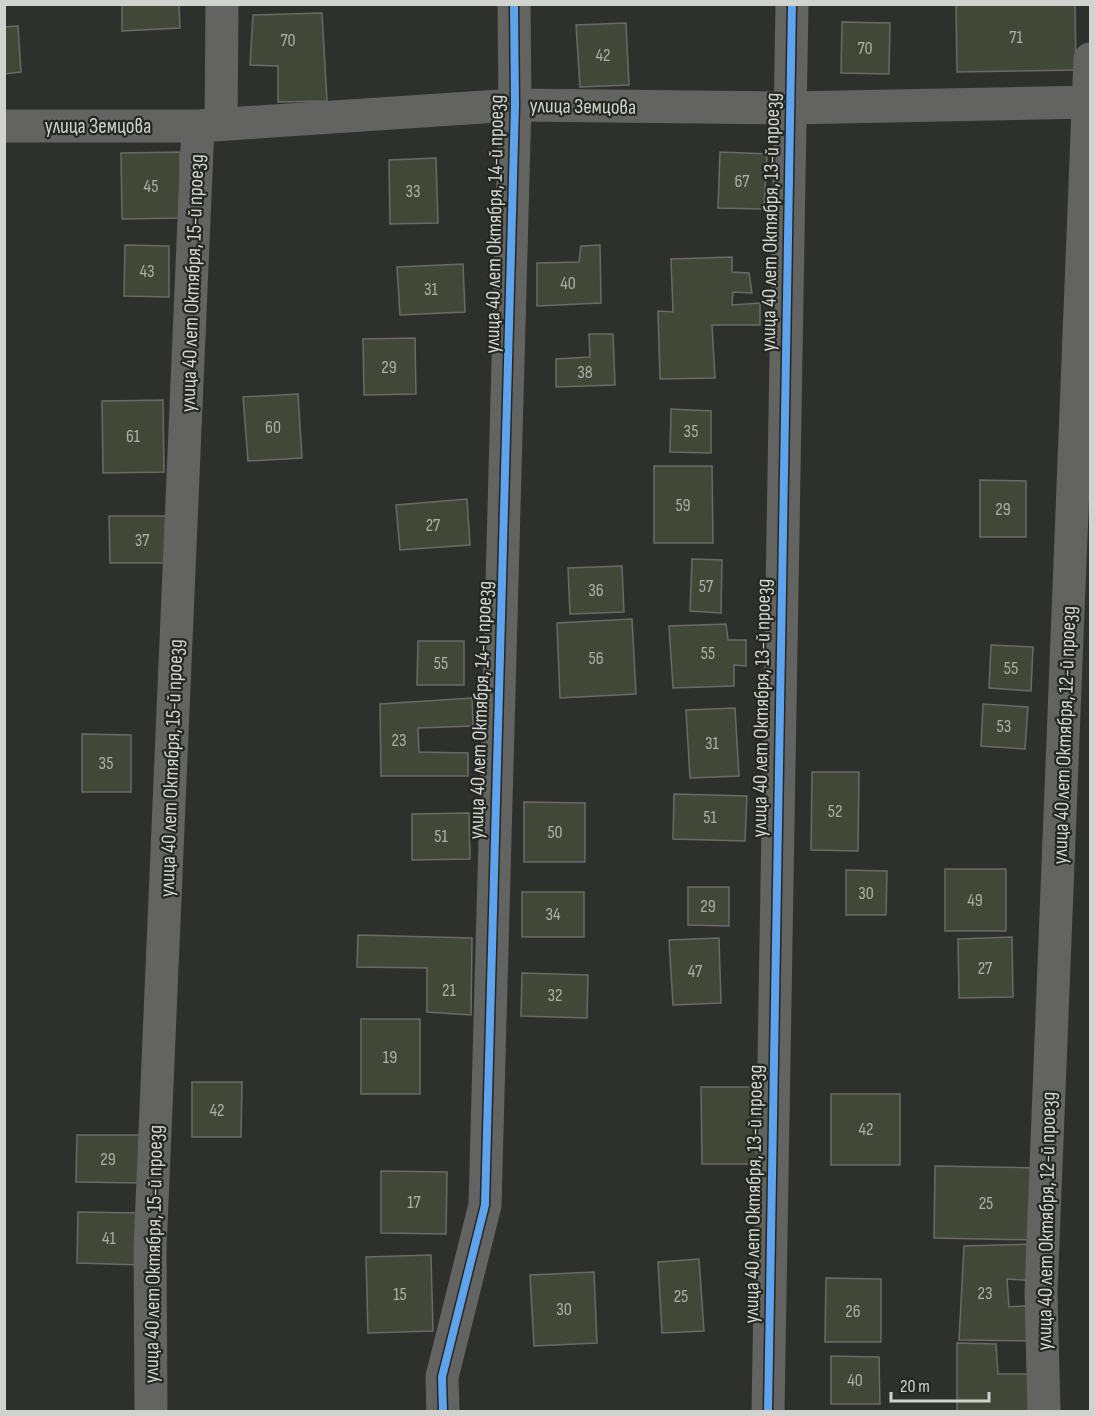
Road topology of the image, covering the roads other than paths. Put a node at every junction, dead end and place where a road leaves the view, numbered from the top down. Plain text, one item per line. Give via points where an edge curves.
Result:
1 (222, 4) edge
2 (514, 4) edge
3 (792, 4) edge
4 (1090, 59) edge
5 (1090, 102) edge
6 (515, 105) junction
7 (790, 108) junction
8 (210, 125) junction
9 (4, 126) edge
10 (151, 1412) edge
11 (443, 1412) edge
12 (768, 1412) edge
13 (1044, 1412) edge

1 - 8 street, улица 40 лет Октября, 15-й проезд
2 - 6 street, улица 40 лет Октября, 14-й проезд
3 - 7 street, улица 40 лет Октября, 13-й проезд
4 - 5 street, улица 40 лет Октября, 12-й проезд
5 - 7 street, улица Земцова
5 - 13 street, улица 40 лет Октября, 12-й проезд via 1041,1292
6 - 7 street, улица Земцова
6 - 8 street, улица Земцова
6 - 11 street, улица 40 лет Октября, 14-й проезд via 485,1206 442,1377
7 - 12 street, улица 40 лет Октября, 13-й проезд
8 - 9 street, улица Земцова
8 - 10 street, улица 40 лет Октября, 15-й проезд via 150,1249

